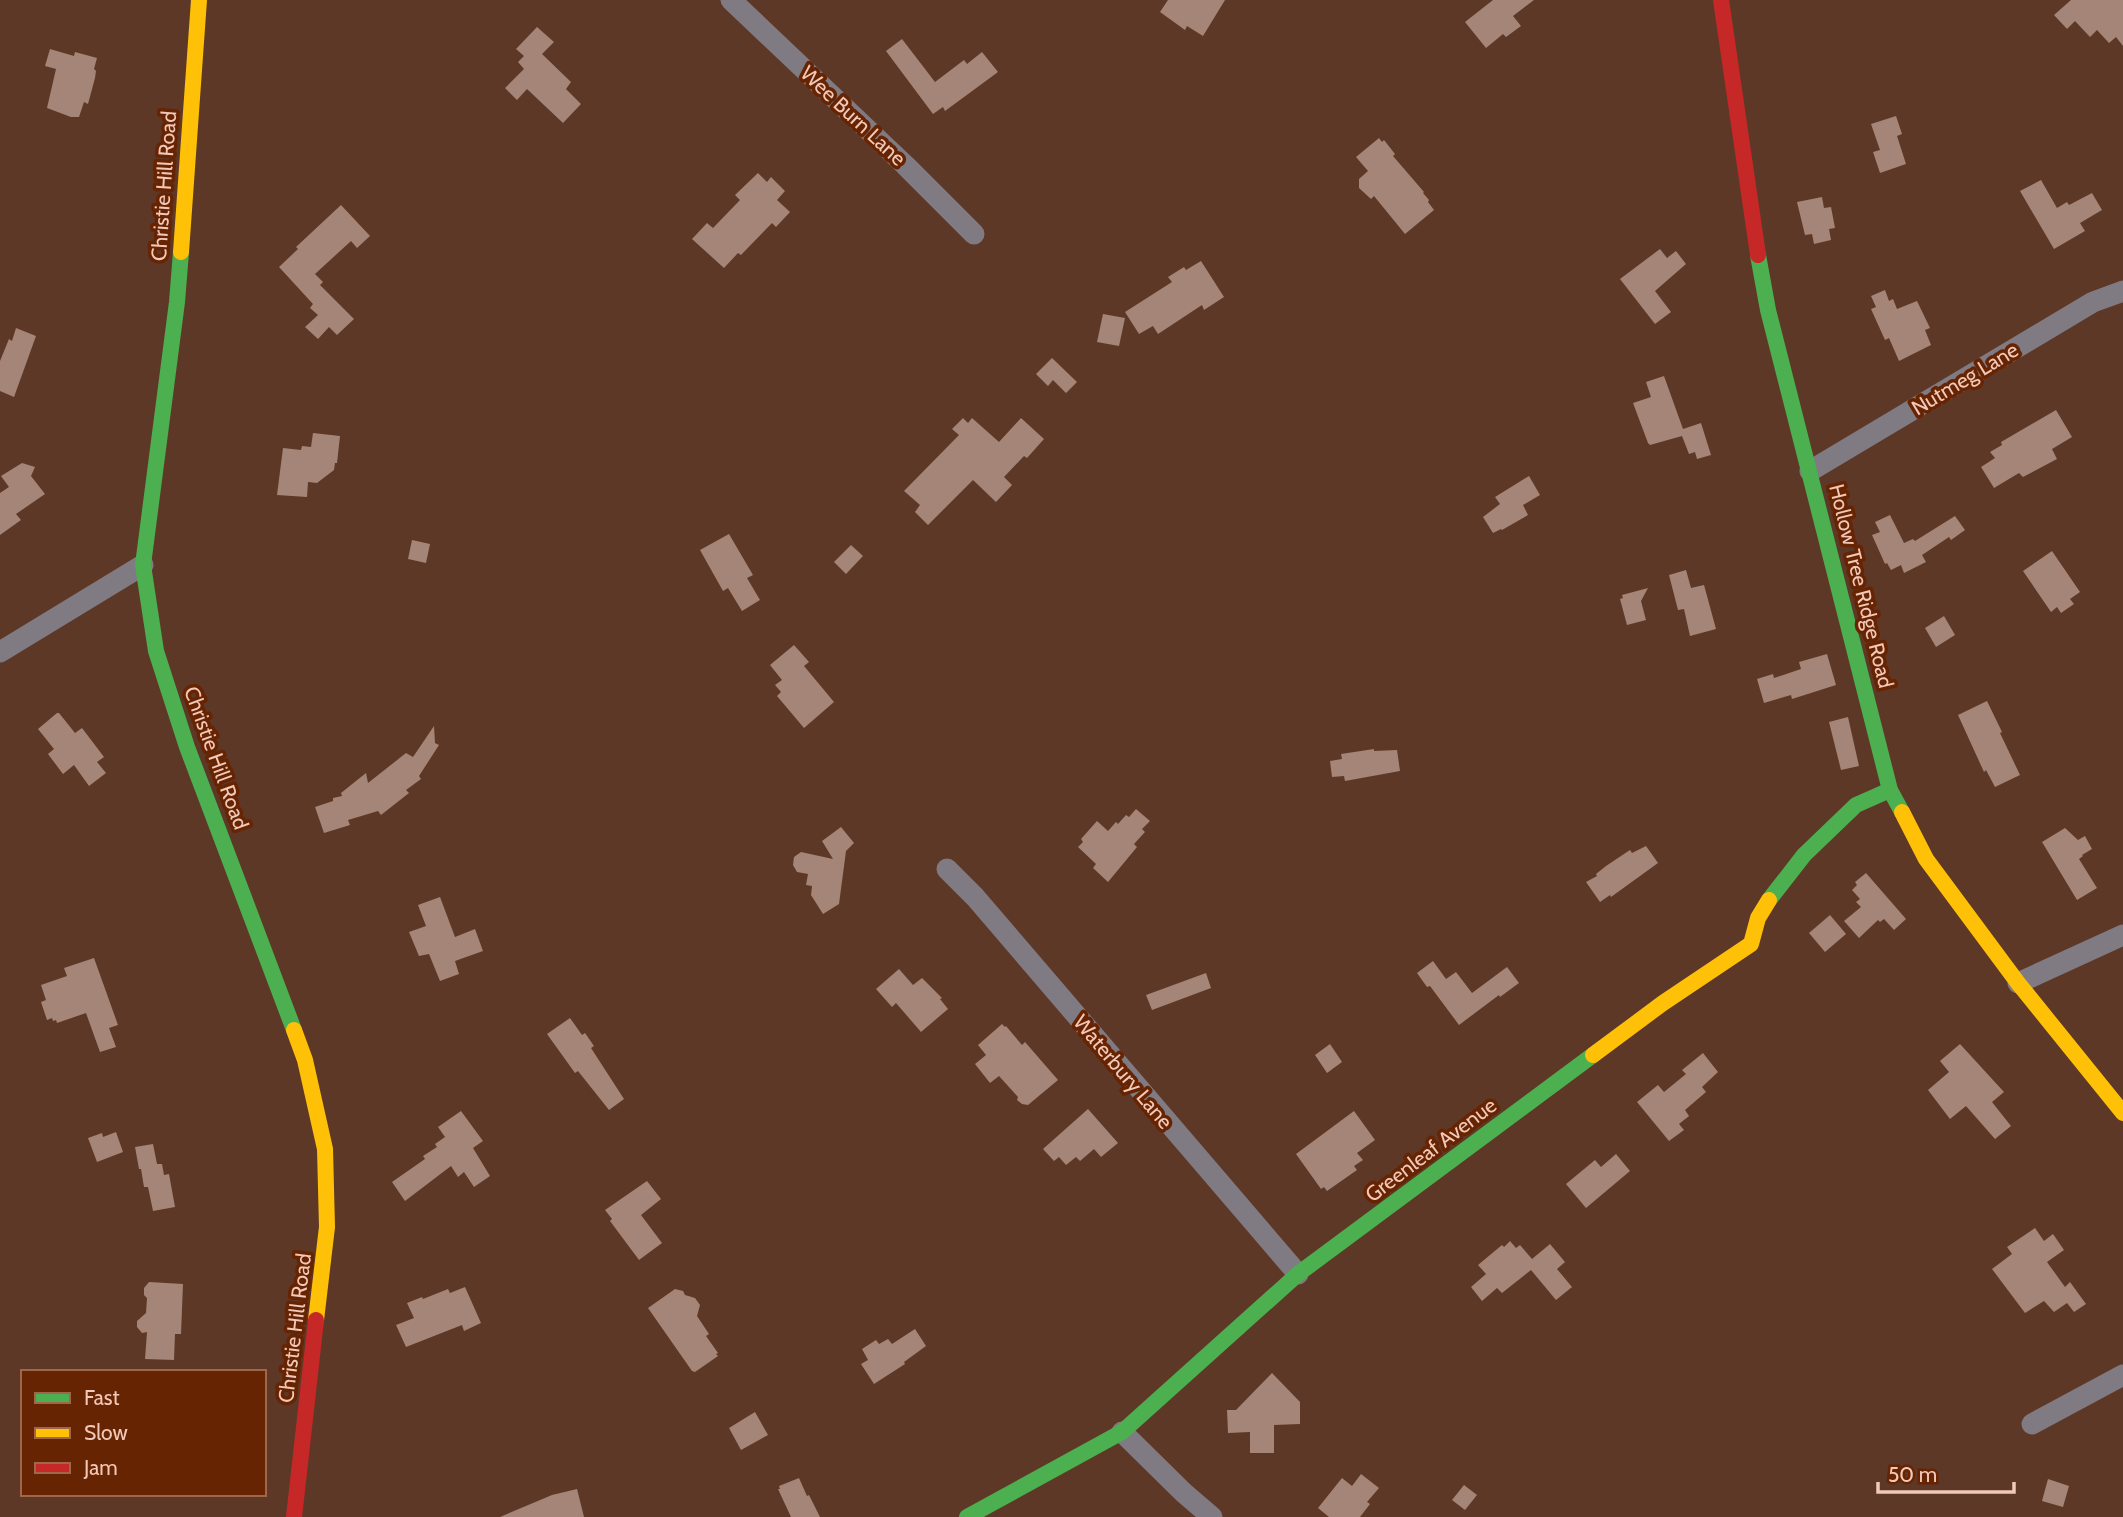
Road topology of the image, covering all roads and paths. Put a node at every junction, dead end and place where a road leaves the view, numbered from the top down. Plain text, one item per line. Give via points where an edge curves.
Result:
1 (200, 0) edge
2 (731, 0) edge
3 (1721, 0) edge
4 (974, 234) dead end
5 (2123, 291) edge
6 (1810, 471) junction
7 (143, 565) junction
8 (0, 652) edge
9 (1890, 790) junction
10 (947, 869) dead end
11 (2123, 935) edge
12 (2018, 984) junction
13 (2123, 1113) edge
14 (1298, 1274) junction
15 (2123, 1375) edge
16 (2032, 1424) dead end
17 (1122, 1432) junction
18 (294, 1517) edge
19 (967, 1517) edge
20 (1212, 1517) edge

1 - 7 street, Christie Hill Road via 177,302
2 - 4 street, Wee Burn Lane
3 - 6 street, Hollow Tree Ridge Road via 1768,310
5 - 6 street, Nutmeg Lane via 2093,302
6 - 9 street, Hollow Tree Ridge Road
7 - 8 street
7 - 18 street, Christie Hill Road via 156,651 187,747 306,1060 325,1149 327,1227
9 - 12 street, Hollow Tree Ridge Road via 1926,859
9 - 14 street, Greenleaf Avenue via 1856,805 1804,855 1758,918 1751,944 1663,1003
10 - 14 street, Waterbury Lane
11 - 12 street
12 - 13 street, Hollow Tree Ridge Road
14 - 17 street, Greenleaf Avenue
15 - 16 street
17 - 19 street, Greenleaf Avenue
17 - 20 street

